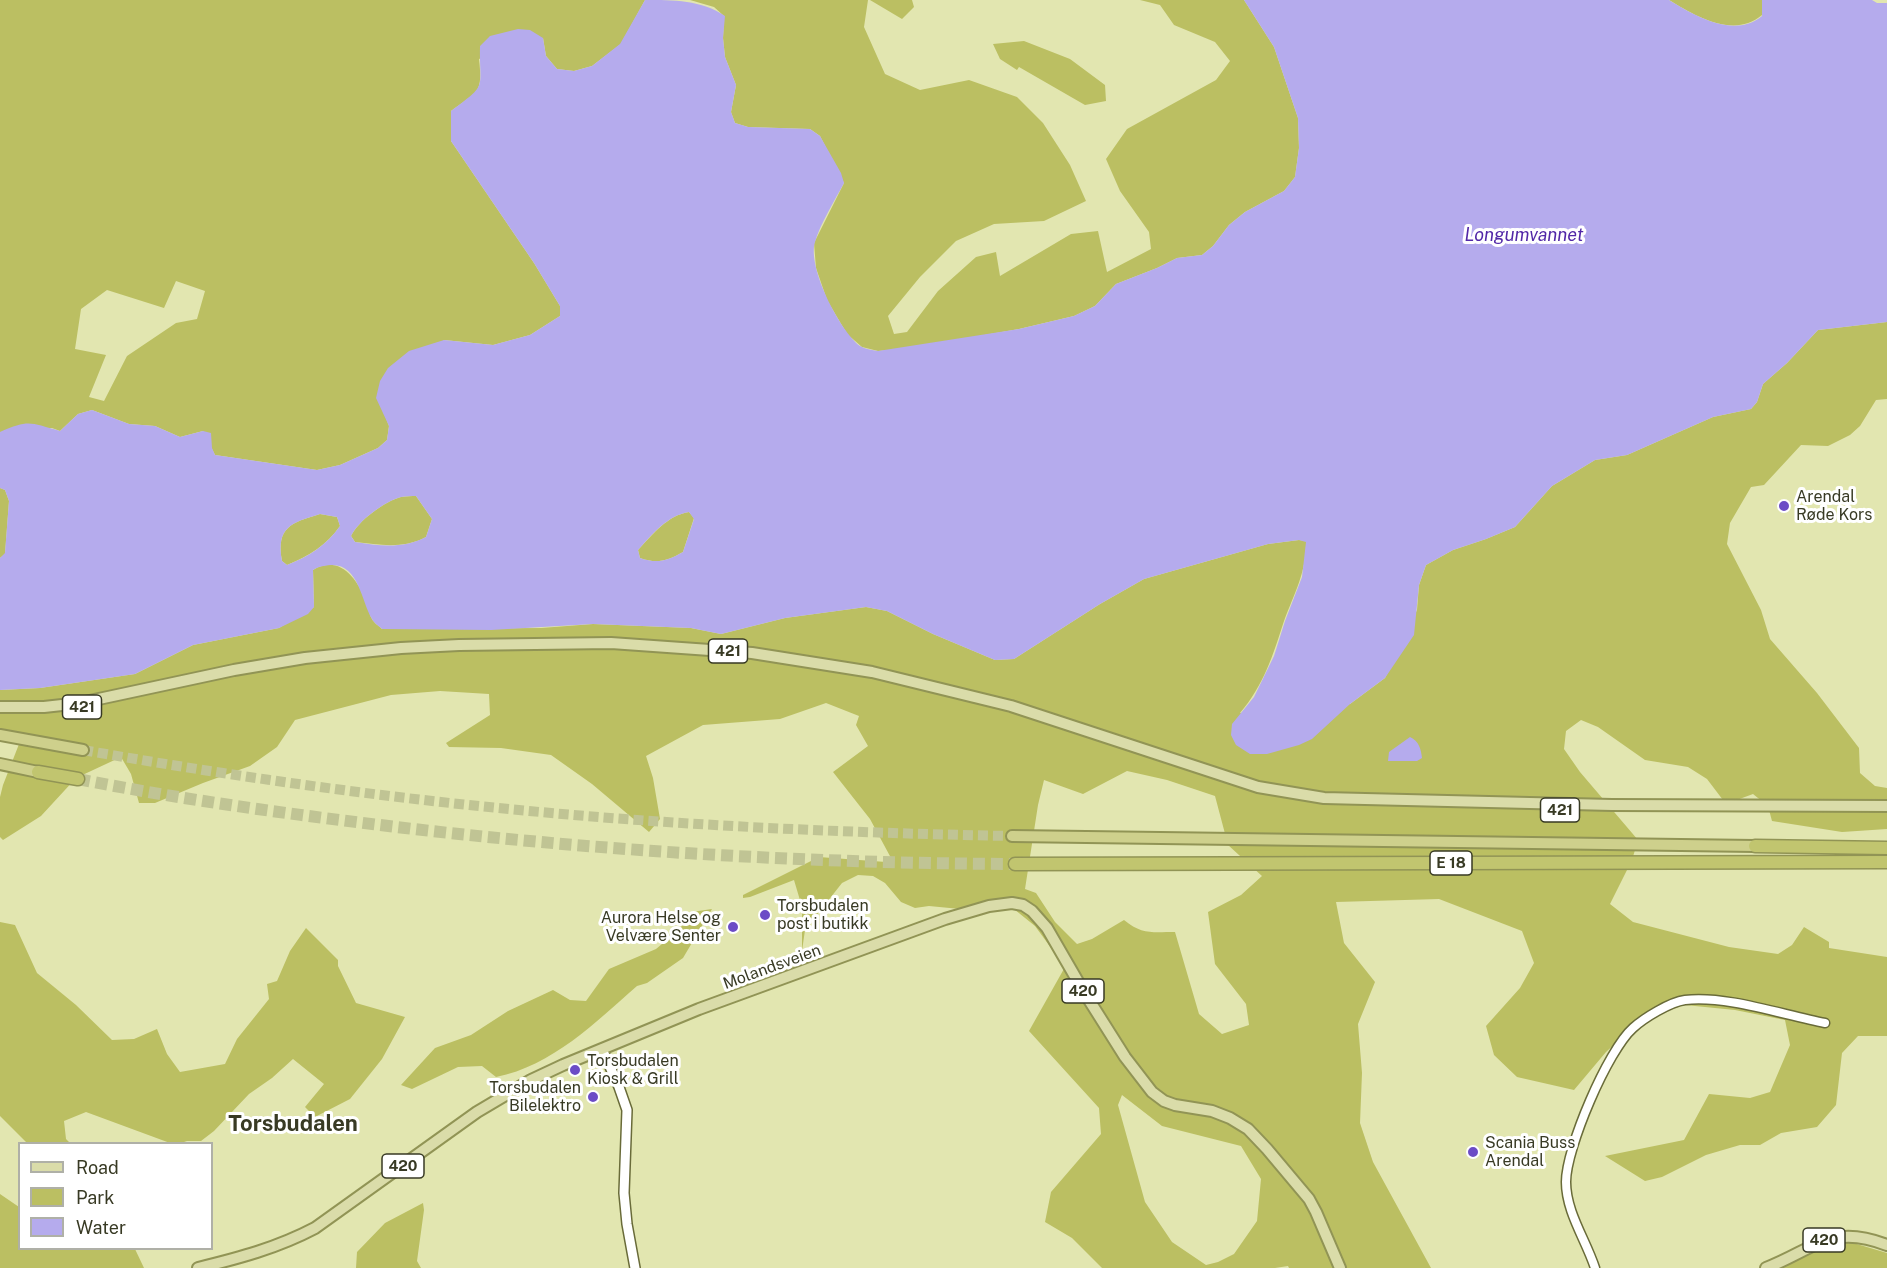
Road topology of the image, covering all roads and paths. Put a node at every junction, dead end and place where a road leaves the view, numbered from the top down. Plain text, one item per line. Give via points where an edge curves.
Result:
1 (0, 709) edge
2 (0, 735) edge
3 (83, 750) tunnel mouth
4 (0, 764) edge
5 (38, 772) joint
6 (78, 779) tunnel mouth
7 (1887, 806) edge
8 (1887, 811) edge
9 (1012, 836) tunnel mouth
10 (1755, 846) joint
11 (1887, 848) edge
12 (1887, 862) edge
13 (1015, 864) tunnel mouth
14 (1825, 1023) dead end
15 (602, 1048) junction
16 (1887, 1245) edge
17 (198, 1268) edge
18 (634, 1268) edge
19 (1340, 1268) edge
20 (1595, 1268) edge
21 (1766, 1268) edge

1 - 7 main road, 421 via 80,703 305,658 459,645 611,643 752,653 872,672 1011,706 1237,781 1324,798
1 - 8 main road, 421 via 72,709 306,664 401,654 611,649 751,658 890,682 1009,711 1235,786 1302,801 1365,806 1641,811
2 - 3 highway
4 - 5 highway
5 - 6 highway
9 - 10 highway, E 18
10 - 11 highway, E 18
12 - 13 highway, E 18
14 - 20 street via 1712,999 1682,1001 1653,1013 1633,1028 1615,1049 1580,1126 1567,1166 1568,1195
15 - 17 main road, Molandsveien / 420 via 502,1096 315,1228 268,1250
15 - 18 main road via 627,1110 624,1193
15 - 19 main road, Molandsveien / 420 via 945,919 1001,903 1023,905 1047,928 1125,1057 1152,1092 1175,1106 1212,1111 1248,1129 1309,1199
16 - 21 main road, 420 via 1859,1236 1836,1237

